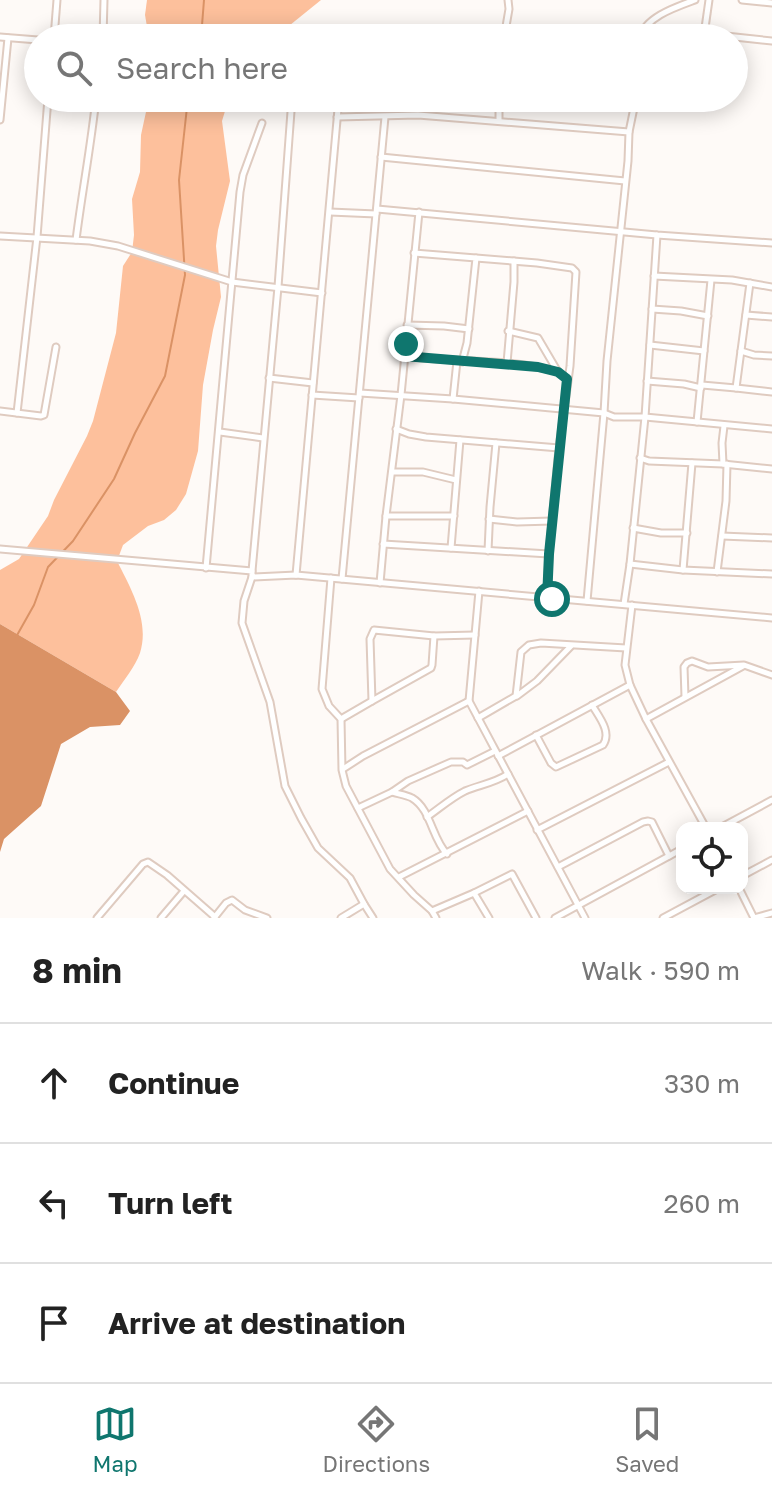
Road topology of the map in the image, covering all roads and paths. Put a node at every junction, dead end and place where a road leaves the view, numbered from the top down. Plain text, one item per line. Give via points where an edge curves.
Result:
1 (57, 0) edge
2 (104, 0) edge
3 (508, 0) edge
4 (695, 0) edge
5 (709, 0) edge
6 (742, 0) edge
7 (772, 3) edge
8 (55, 24) edge
9 (103, 24) edge
10 (506, 24) edge
11 (649, 24) edge
12 (706, 24) edge
13 (0, 37) edge
14 (8, 38) junction
15 (748, 38) edge
16 (24, 39) edge
17 (772, 41) edge
18 (47, 112) edge
19 (94, 112) edge
20 (291, 112) edge
21 (338, 112) edge
22 (499, 112) edge
23 (633, 112) edge
24 (337, 117) junction
25 (385, 117) junction
26 (0, 120) edge
27 (499, 120) junction
28 (262, 123) dead end
29 (629, 132) junction
30 (381, 157) junction
31 (625, 181) junction
32 (376, 211) junction
33 (330, 212) junction
34 (419, 212) junction
35 (621, 232) junction
36 (657, 235) junction
37 (0, 236) edge
38 (37, 237) junction
39 (76, 240) junction
40 (772, 243) edge
41 (414, 253) junction
42 (476, 258) junction
43 (514, 261) junction
44 (654, 276) junction
45 (711, 280) junction
46 (232, 282) junction
47 (750, 283) junction
48 (278, 287) junction
49 (772, 287) edge
50 (322, 293) junction
51 (652, 309) junction
52 (746, 315) junction
53 (708, 316) junction
54 (772, 317) edge
55 (407, 325) junction
56 (469, 329) junction
57 (508, 331) junction
58 (649, 345) junction
59 (56, 347) dead end
60 (704, 351) junction
61 (741, 351) junction
62 (404, 356) junction
63 (772, 356) edge
64 (459, 362) junction
65 (507, 363) junction
66 (558, 372) junction
67 (269, 378) junction
68 (567, 379) junction
69 (647, 381) junction
70 (313, 383) junction
71 (702, 387) junction
72 (736, 388) junction
73 (772, 392) edge
74 (312, 395) junction
75 (401, 395) junction
76 (360, 396) junction
77 (453, 399) junction
78 (563, 409) junction
79 (0, 413) edge
80 (17, 413) junction
81 (604, 413) junction
82 (645, 417) junction
83 (697, 422) junction
84 (724, 426) junction
85 (396, 429) junction
86 (772, 429) edge
87 (220, 432) junction
88 (263, 438) junction
89 (460, 440) junction
90 (496, 443) junction
91 (559, 448) junction
92 (640, 458) junction
93 (692, 463) junction
94 (725, 464) junction
95 (772, 469) edge
96 (392, 472) junction
97 (456, 480) junction
98 (386, 516) junction
99 (454, 516) junction
100 (489, 519) junction
101 (552, 521) junction
102 (633, 528) junction
103 (687, 533) junction
104 (722, 536) junction
105 (772, 538) edge
106 (383, 544) junction
107 (451, 548) junction
108 (0, 549) edge
109 (488, 551) junction
110 (549, 554) junction
111 (630, 564) junction
112 (206, 568) junction
113 (683, 570) junction
114 (717, 572) junction
115 (252, 574) junction
116 (772, 574) edge
117 (296, 575) junction
118 (331, 578) junction
119 (342, 579) junction
120 (380, 583) junction
121 (479, 591) junction
122 (547, 599) junction
123 (587, 601) junction
124 (624, 605) junction
125 (632, 605) junction
126 (772, 618) edge
127 (475, 635) junction
128 (434, 636) junction
129 (571, 646) junction
130 (626, 648) junction
131 (744, 665) junction
132 (772, 675) edge
133 (630, 685) junction
134 (516, 696) junction
135 (685, 697) junction
136 (372, 701) junction
137 (469, 701) junction
138 (592, 705) junction
139 (478, 718) junction
140 (341, 719) junction
141 (646, 719) junction
142 (536, 735) junction
143 (496, 754) junction
144 (669, 762) junction
145 (342, 770) junction
146 (508, 774) junction
147 (392, 792) junction
148 (772, 800) edge
149 (358, 808) junction
150 (528, 811) junction
151 (427, 817) junction
152 (703, 822) edge
153 (731, 822) edge
154 (537, 830) junction
155 (676, 852) edge
156 (447, 854) junction
157 (669, 856) junction
158 (772, 860) edge
159 (558, 867) junction
160 (748, 873) edge
161 (399, 877) junction
162 (184, 891) junction
163 (474, 893) junction
164 (706, 894) edge
165 (742, 894) edge
166 (364, 904) junction
167 (578, 906) junction
168 (432, 911) junction
169 (772, 913) edge
170 (214, 917) edge
171 (97, 918) edge
172 (161, 918) edge
173 (267, 918) edge
174 (341, 918) edge
175 (373, 918) edge
176 (436, 918) edge
177 (489, 918) edge
178 (536, 918) edge
179 (555, 918) edge
180 (585, 918) edge
181 (663, 918) edge
182 (754, 918) edge

1 - 8 street
2 - 9 street
3 - 10 street
4 - 11 street
5 - 12 street
6 - 7 street
13 - 14 street
14 - 16 street
14 - 26 street
15 - 17 street
18 - 38 street
19 - 39 street
20 - 48 street
21 - 24 street
22 - 27 street
23 - 29 street
24 - 25 street
24 - 33 street
25 - 27 street
25 - 30 street
27 - 29 street
28 - 46 street via 243,175
29 - 31 street
30 - 31 street
30 - 32 street
31 - 35 street
32 - 33 street
32 - 34 street
32 - 76 street
33 - 50 street
34 - 35 street
34 - 41 street
35 - 36 street
35 - 81 street
36 - 40 street
36 - 44 street
37 - 38 street
38 - 39 street
38 - 80 street
39 - 46 street via 118,246
41 - 42 street
41 - 55 street
42 - 43 street
42 - 56 street
43 - 57 street
43 - 68 street via 576,272
44 - 45 street
44 - 51 street
45 - 47 street
45 - 53 street
46 - 48 street
46 - 87 street
47 - 49 street
47 - 52 street
48 - 50 street
48 - 67 street
50 - 70 street
51 - 53 street
51 - 58 street
52 - 54 street
52 - 61 street
53 - 60 street
55 - 56 street
55 - 62 street
56 - 64 street
57 - 65 street
57 - 66 street via 538,338
58 - 60 street
58 - 69 street
59 - 80 street via 44,415
60 - 71 street
61 - 63 street
61 - 72 street
62 - 64 street
62 - 75 street
64 - 65 street
64 - 77 street
65 - 66 street
66 - 68 street
67 - 70 street
67 - 88 street
68 - 78 street
69 - 71 street
69 - 82 street
70 - 74 street
71 - 72 street
71 - 83 street
72 - 73 street
74 - 76 street
74 - 117 street
75 - 76 street
75 - 77 street
75 - 85 street
76 - 119 street
77 - 78 street
78 - 81 street
78 - 91 street
79 - 80 street
81 - 82 street
81 - 123 street
82 - 83 street
82 - 92 street
83 - 84 street
84 - 86 street
84 - 94 street
85 - 89 street
85 - 96 street
87 - 88 street
87 - 112 street
88 - 115 street
89 - 90 street
89 - 97 street
90 - 91 street
90 - 100 street
91 - 101 street
92 - 93 street
92 - 102 street
93 - 94 street
93 - 103 street
94 - 95 street
94 - 104 street
96 - 97 street
96 - 98 street
97 - 99 street
98 - 99 street
98 - 106 street
99 - 107 street
100 - 101 street
100 - 109 street
101 - 110 street
102 - 103 street
102 - 111 street
103 - 113 street
104 - 105 street
104 - 114 street
106 - 107 street
106 - 120 street
107 - 109 street
108 - 112 street
109 - 110 street
110 - 122 street
111 - 113 street
111 - 124 street
112 - 115 street
113 - 114 street
114 - 116 street
115 - 117 street
115 - 166 street via 242,623 270,702 285,786 318,848 350,878
117 - 118 street
118 - 119 street
118 - 140 street via 322,689
119 - 120 street
120 - 121 street
121 - 122 street
121 - 127 street
122 - 123 street
123 - 124 street
124 - 125 street
125 - 126 street
125 - 130 street
127 - 128 street
127 - 137 street
128 - 136 street via 431,668
128 - 136 street via 372,632
129 - 130 street
129 - 134 street
129 - 134 street via 541,643 523,648
130 - 133 street
131 - 132 street
131 - 135 street
131 - 135 street via 687,663
133 - 138 street
133 - 141 street
134 - 139 street
135 - 141 street
136 - 140 street
137 - 139 street
137 - 145 street
138 - 142 street
138 - 142 street via 607,732 603,745 556,767
139 - 143 street
140 - 145 street
141 - 144 street
142 - 143 street
143 - 146 street
143 - 147 street via 467,765 451,762
144 - 152 street
144 - 154 street
145 - 149 street
146 - 150 street
146 - 151 street via 461,793
147 - 149 street
147 - 151 street via 412,798
148 - 153 street
149 - 161 street
150 - 154 street
150 - 156 street
151 - 156 street
154 - 159 street
155 - 157 street
156 - 161 street
157 - 159 street via 648,821
157 - 167 street
158 - 160 street
159 - 167 street
161 - 168 street
162 - 170 street
162 - 171 street via 146,862
162 - 172 street
163 - 168 street
163 - 177 street
163 - 178 street via 512,874
164 - 181 street
165 - 182 street
166 - 174 street
166 - 175 street
167 - 179 street
167 - 180 street
168 - 176 street
169 - 182 street
170 - 173 street via 232,900

